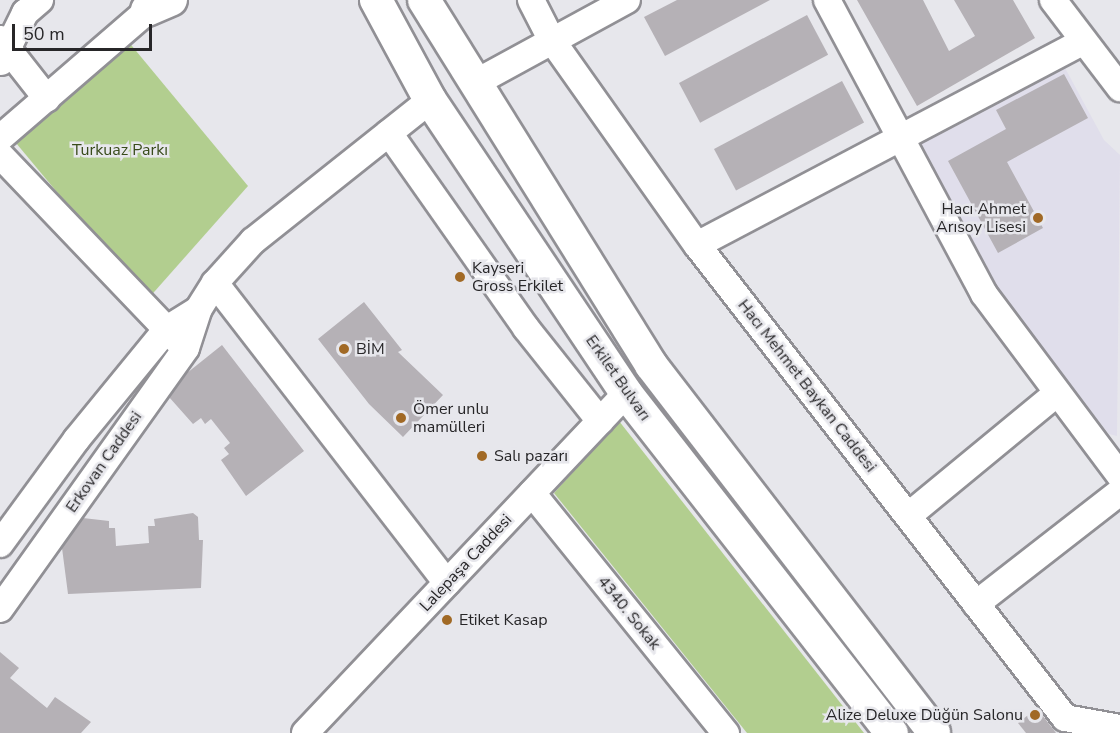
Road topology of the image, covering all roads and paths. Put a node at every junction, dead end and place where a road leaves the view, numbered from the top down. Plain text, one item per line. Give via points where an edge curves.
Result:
1 (40, 0) edge
2 (376, 0) edge
3 (424, 0) edge
4 (531, 0) edge
5 (627, 0) edge
6 (827, 0) edge
7 (1053, 0) edge
8 (154, 2) edge
9 (551, 39) junction
10 (1084, 41) junction
11 (3, 52) edge
12 (475, 83) junction
13 (1120, 88) edge
14 (47, 99) junction
15 (430, 100) junction
16 (389, 133) junction
17 (0, 138) edge
18 (897, 138) junction
19 (0, 155) edge
20 (697, 245) junction
21 (216, 283) junction
22 (198, 310) junction
23 (167, 329) junction
24 (186, 348) junction
25 (626, 393) junction
26 (1057, 393) junction
27 (600, 421) junction
28 (1120, 476) edge
29 (1120, 492) edge
30 (532, 493) junction
31 (908, 516) junction
32 (0, 544) edge
33 (447, 582) junction
34 (976, 604) junction
35 (0, 609) edge
36 (1113, 729) edge
37 (305, 733) edge
38 (726, 733) edge
39 (892, 733) edge
40 (934, 733) edge

1 - 11 street via 25,13
2 - 15 main road, Erkilet Bulvarı
3 - 12 main road
4 - 9 street, Hacı Mehmet Baykan Caddesi
5 - 9 street
6 - 18 street
7 - 10 street
8 - 14 street
9 - 12 street
9 - 20 street, Hacı Mehmet Baykan Caddesi
10 - 13 street
10 - 18 street
11 - 14 street
12 - 40 main road via 651,365
14 - 17 street
15 - 16 street, Erkovan Caddesi
15 - 25 main road, Erkilet Bulvarı
16 - 21 street, Erkovan Caddesi via 253,241
16 - 27 street via 526,328
18 - 20 street
18 - 26 street via 984,294
19 - 23 street
20 - 31 street, Hacı Mehmet Baykan Caddesi
21 - 22 street, Erkovan Caddesi
21 - 33 street
22 - 23 street, Erkovan Caddesi
22 - 24 street, Erkovan Caddesi
23 - 24 street
23 - 32 street, Erkovan Caddesi via 76,440
24 - 35 street, Erkovan Caddesi
25 - 27 street, Lalepaşa Caddesi
25 - 39 main road, Erkilet Bulvarı
26 - 28 street
26 - 31 street
27 - 30 street, Lalepaşa Caddesi
29 - 34 street
30 - 33 street, Lalepaşa Caddesi
30 - 38 street, 4340. Sokak
31 - 34 street, Hacı Mehmet Baykan Caddesi
33 - 37 street, Lalepaşa Caddesi
34 - 36 street, Hacı Mehmet Baykan Caddesi via 1065,718

